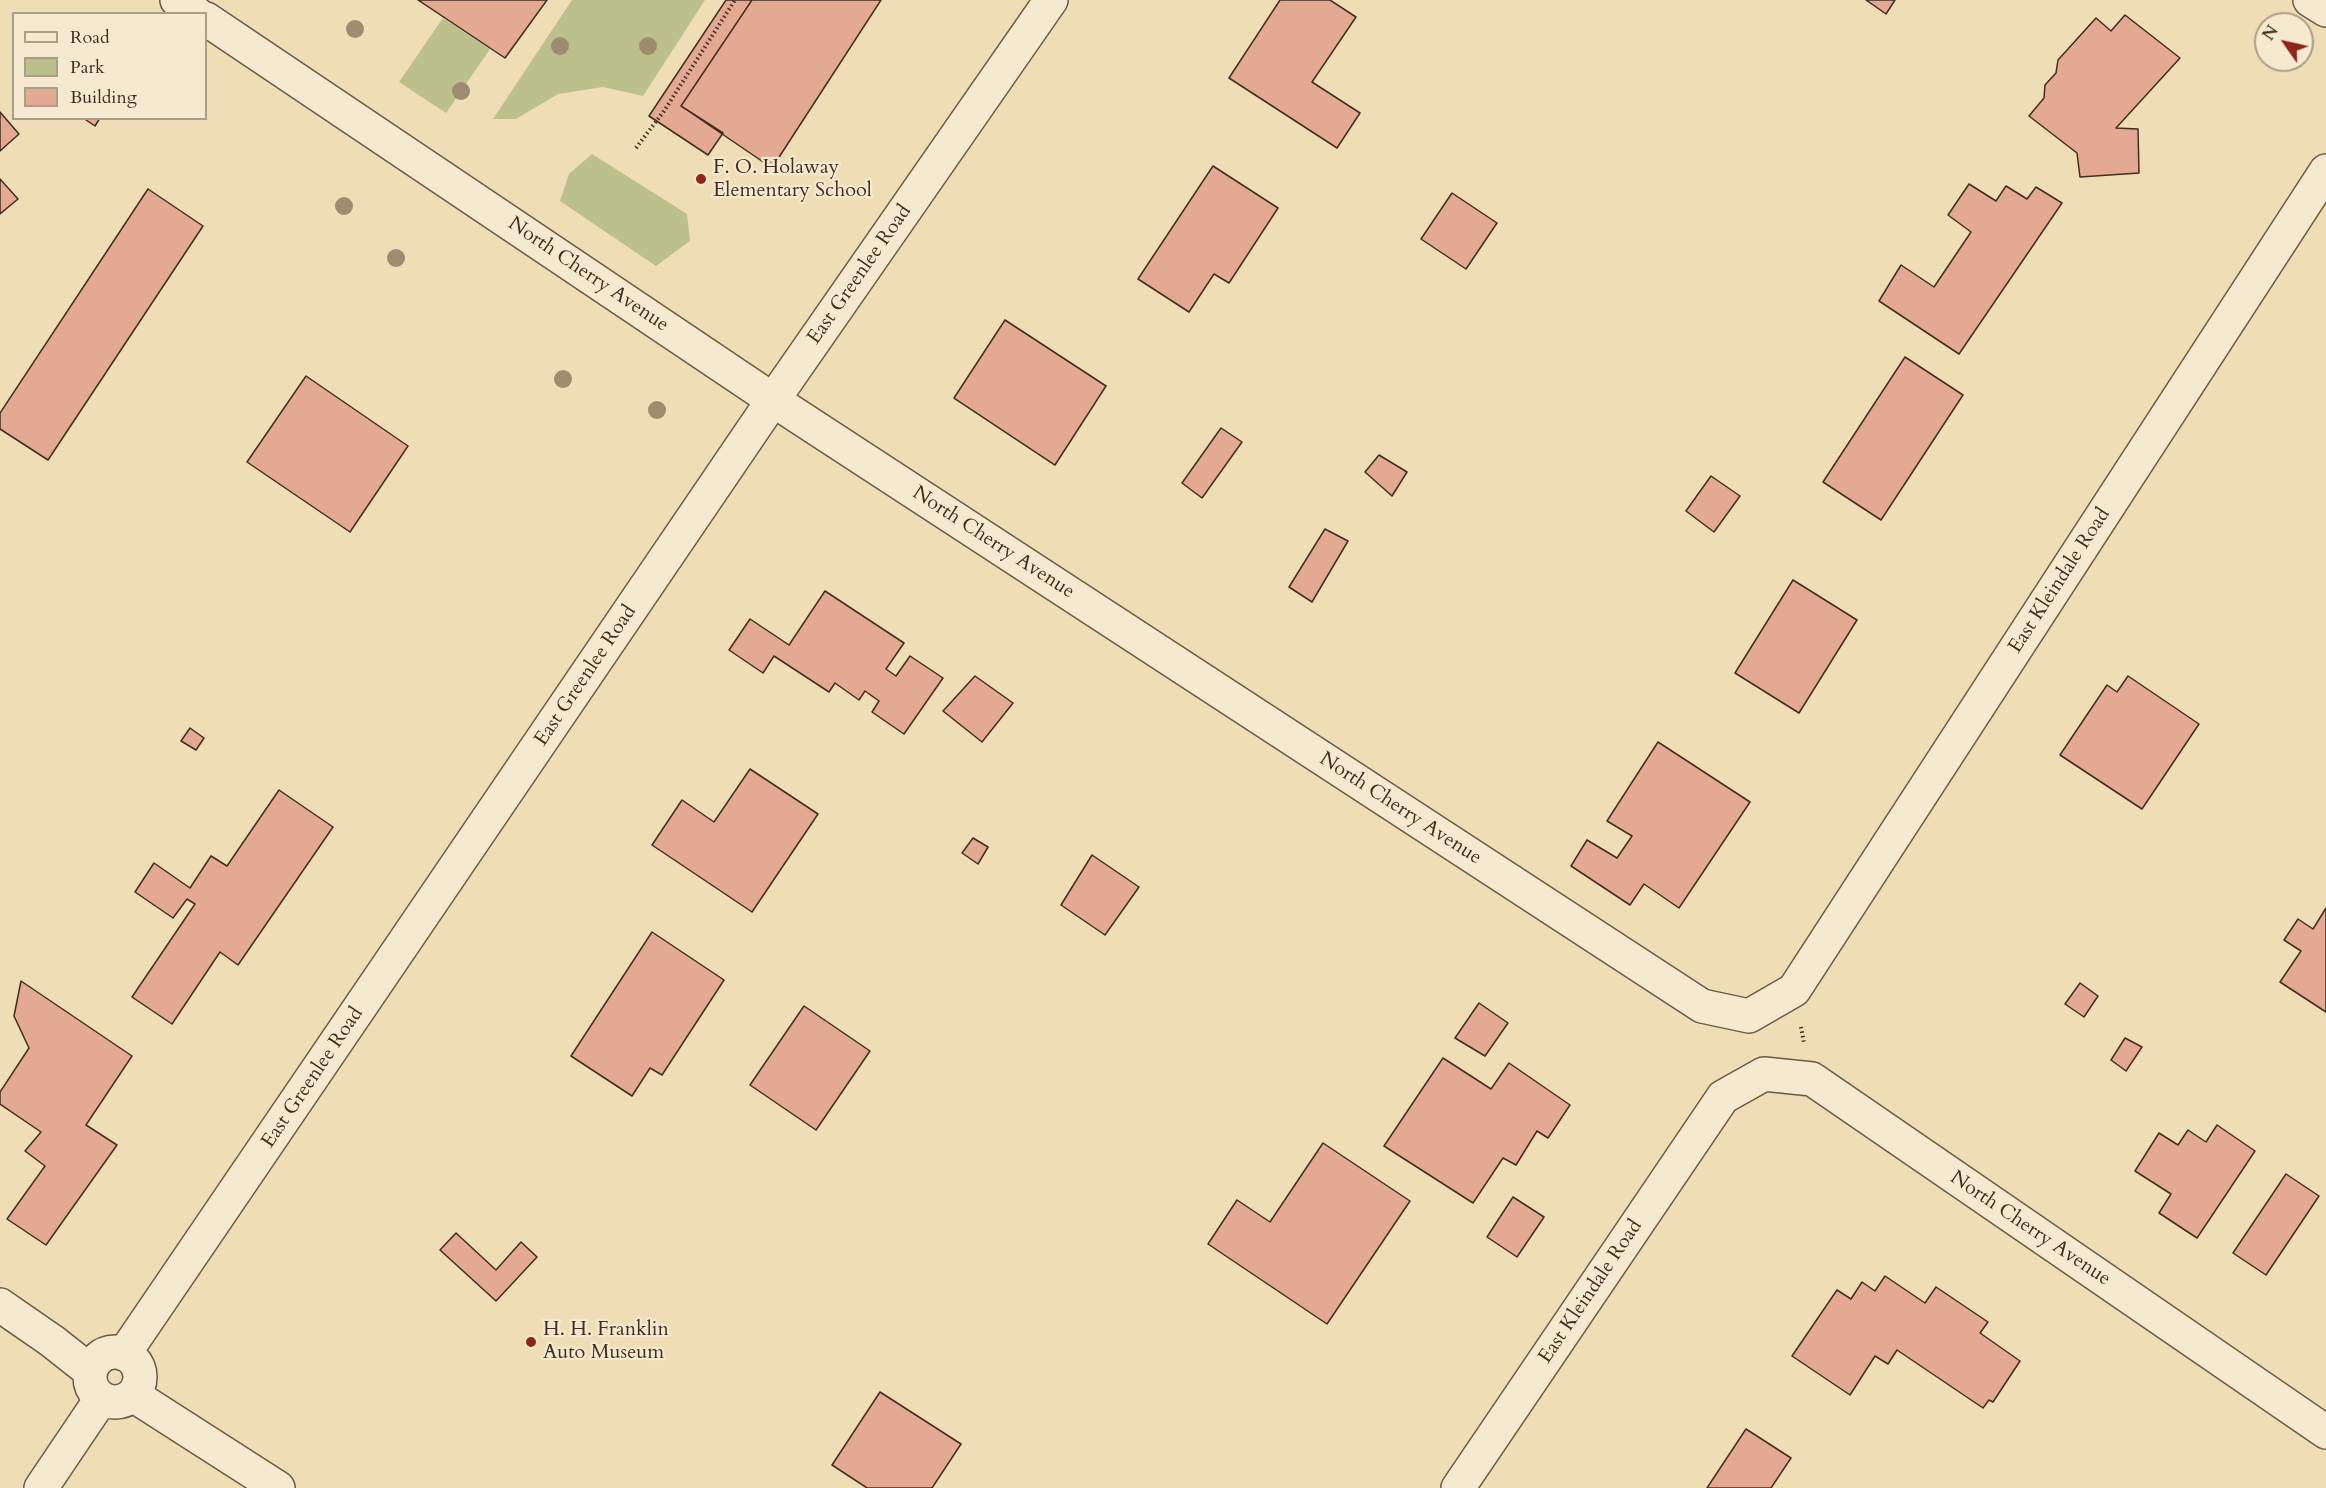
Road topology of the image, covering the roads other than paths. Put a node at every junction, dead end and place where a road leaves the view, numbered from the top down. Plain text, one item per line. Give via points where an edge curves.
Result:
1 (177, 0) edge
2 (1051, 0) edge
3 (2310, 0) edge
4 (2326, 10) edge
5 (194, 12) edge
6 (207, 20) edge
7 (2326, 171) edge
8 (773, 400) junction
9 (1794, 990) joint
10 (1724, 1097) joint
11 (0, 1305) edge
12 (124, 1354) junction
13 (96, 1385) junction
14 (133, 1395) junction
15 (2326, 1432) edge
16 (41, 1488) edge
17 (278, 1488) edge
18 (1458, 1488) edge

1 - 5 street
2 - 8 street, East Greenlee Road
3 - 4 street
6 - 8 street, North Cherry Avenue
7 - 9 street, East Kleindale Road
8 - 9 street, North Cherry Avenue via 1702,1006 1749,1016
8 - 12 street, East Greenlee Road
10 - 15 street, North Cherry Avenue via 1764,1074 1812,1079
10 - 18 street, East Kleindale Road
11 - 13 street
12 - 13 street via 107,1353 100,1357
12 - 14 street via 140,1372
13 - 14 street via 119,1403
13 - 16 street
14 - 17 street

